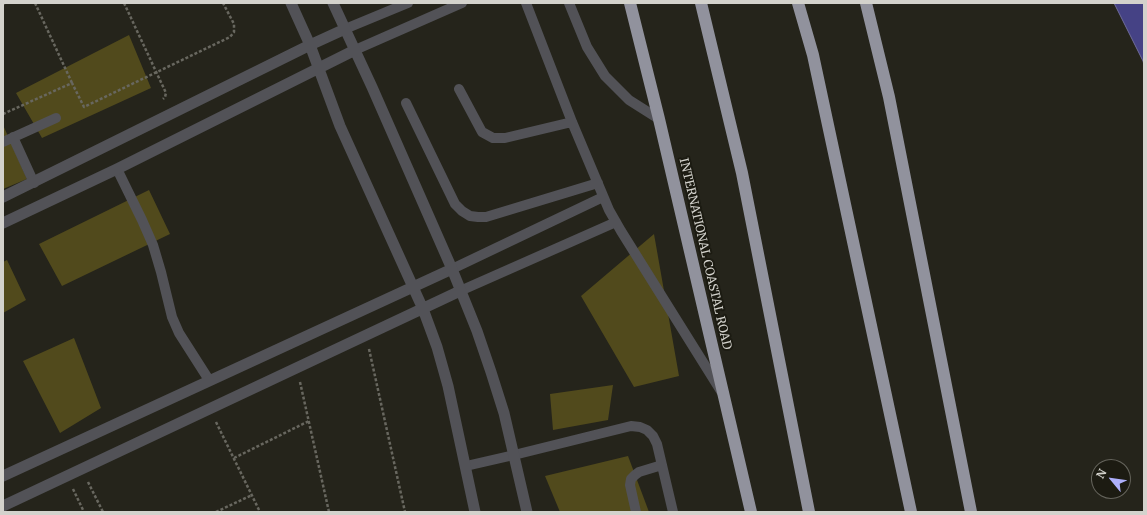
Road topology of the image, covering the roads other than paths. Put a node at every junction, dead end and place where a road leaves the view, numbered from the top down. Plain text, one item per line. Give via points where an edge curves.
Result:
1 (291, 3) edge
2 (333, 3) edge
3 (408, 3) edge
4 (462, 3) edge
5 (526, 3) edge
6 (569, 3) edge
7 (630, 3) edge
8 (701, 3) edge
9 (798, 3) edge
10 (866, 3) edge
11 (345, 29) junction
12 (310, 45) junction
13 (355, 50) junction
14 (319, 68) junction
15 (459, 89) dead end
16 (406, 103) dead end
17 (56, 118) dead end
18 (659, 119) junction
19 (572, 122) junction
20 (13, 137) junction
21 (3, 142) edge
22 (117, 169) junction
23 (34, 183) junction
24 (598, 183) junction
25 (3, 197) edge
26 (603, 197) junction
27 (616, 222) junction
28 (3, 223) edge
29 (452, 269) junction
30 (414, 286) junction
31 (460, 291) junction
32 (423, 309) junction
33 (209, 380) junction
34 (725, 398) junction
35 (514, 455) junction
36 (662, 465) junction
37 (466, 466) junction
38 (3, 476) edge
39 (3, 506) edge
40 (476, 512) edge
41 (527, 512) edge
42 (636, 512) edge
43 (673, 512) edge
44 (751, 512) edge
45 (809, 512) edge
46 (911, 512) edge
47 (971, 512) edge

1 - 12 street
2 - 11 street
3 - 11 lane
4 - 13 lane
5 - 19 lane
6 - 18 lane via 587,47 605,76 629,100
7 - 18 highway, INTERNATIONAL COASTAL ROAD
8 - 45 highway via 742,173
9 - 46 highway via 812,55
10 - 47 highway via 889,97
11 - 12 street
11 - 13 street
12 - 14 street
12 - 23 street
13 - 14 street
13 - 29 street
14 - 22 street
14 - 30 street via 340,126
15 - 19 lane via 482,132 493,138 505,138
16 - 24 lane via 455,204 470,216 486,217
17 - 20 lane
18 - 34 highway, INTERNATIONAL COASTAL ROAD
19 - 24 lane
20 - 21 lane
20 - 23 lane
22 - 28 street
22 - 33 lane via 153,246 172,317 179,333
23 - 25 street
24 - 26 lane
26 - 27 lane
26 - 29 lane
27 - 31 lane
27 - 34 lane
29 - 30 street
29 - 31 street
30 - 32 street
30 - 33 street
31 - 32 street
31 - 35 street via 491,372
32 - 37 street via 448,386
32 - 39 street
33 - 38 street
34 - 44 highway, INTERNATIONAL COASTAL ROAD
35 - 36 lane via 632,426 647,430 653,436
35 - 37 lane
35 - 41 street
36 - 42 lane via 639,472 632,479 630,485
36 - 43 lane
37 - 40 street

